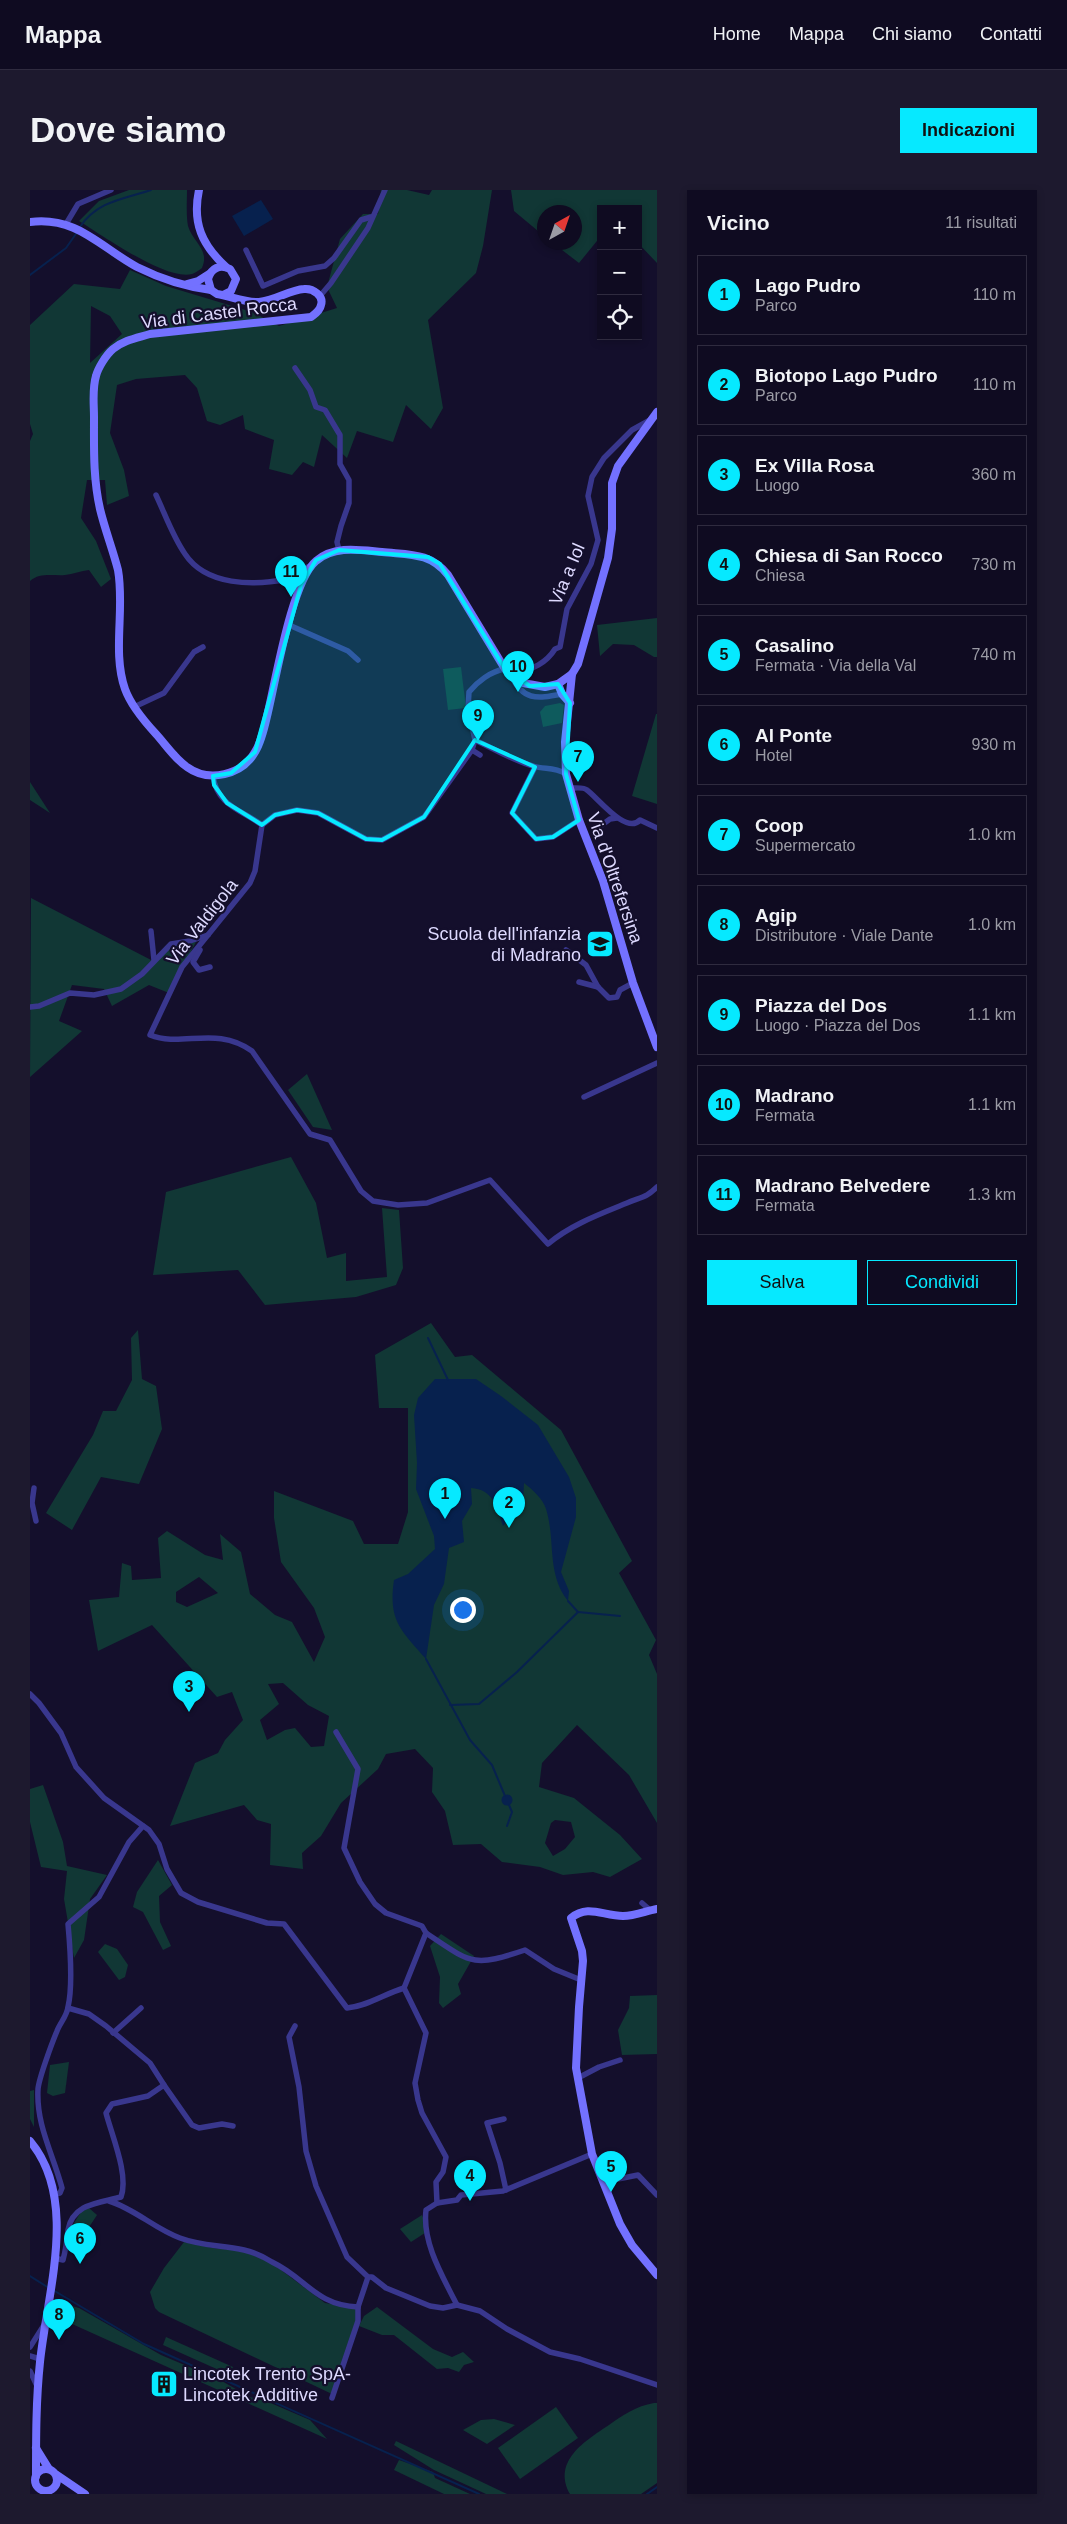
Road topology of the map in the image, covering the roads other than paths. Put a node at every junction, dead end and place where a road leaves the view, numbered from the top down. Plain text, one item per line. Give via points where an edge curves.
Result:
1 (111, 190) edge
2 (199, 190) edge
3 (385, 190) edge
4 (371, 217) junction
5 (30, 222) edge
6 (66, 224) junction
7 (246, 250) dead end
8 (215, 257) junction
9 (226, 267) junction
10 (211, 272) junction
11 (187, 284) junction
12 (235, 287) junction
13 (211, 290) junction
14 (223, 295) junction
15 (320, 296) junction
16 (242, 299) junction
17 (295, 368) dead end
18 (657, 412) edge
19 (652, 419) junction
20 (156, 495) dead end
21 (338, 550) junction
22 (311, 566) junction
23 (289, 625) junction
24 (203, 648) dead end
25 (358, 660) dead end
26 (507, 671) junction
27 (572, 674) junction
28 (558, 684) junction
29 (562, 694) junction
30 (570, 703) junction
31 (134, 707) junction
32 (475, 740) junction
33 (472, 750) junction
34 (480, 756) dead end
35 (535, 767) junction
36 (566, 774) junction
37 (213, 776) junction
38 (572, 788) junction
39 (618, 818) junction
40 (579, 820) junction
41 (262, 825) junction
42 (657, 828) edge
43 (595, 830) dead end
44 (151, 930) dead end
45 (208, 935) junction
46 (566, 950) dead end
47 (154, 960) junction
48 (210, 967) dead end
49 (579, 982) dead end
50 (633, 983) junction
51 (598, 987) junction
52 (30, 1006) edge
53 (657, 1047) edge
54 (657, 1063) edge
55 (584, 1097) dead end
56 (657, 1187) edge
57 (34, 1488) dead end
58 (36, 1521) dead end
59 (30, 1694) edge
60 (336, 1732) dead end
61 (143, 1826) junction
62 (642, 1903) dead end
63 (655, 1910) edge
64 (426, 1933) junction
65 (581, 1980) junction
66 (404, 1988) junction
67 (68, 2008) junction
68 (141, 2008) dead end
69 (295, 2026) dead end
70 (113, 2033) junction
71 (620, 2060) dead end
72 (578, 2078) junction
73 (164, 2085) junction
74 (504, 2119) dead end
75 (233, 2126) dead end
76 (30, 2141) edge
77 (592, 2154) junction
78 (602, 2180) junction
79 (506, 2190) junction
80 (55, 2194) junction
81 (657, 2195) edge
82 (108, 2200) junction
83 (437, 2203) junction
84 (53, 2261) junction
85 (657, 2275) edge
86 (368, 2276) junction
87 (457, 2305) junction
88 (358, 2307) junction
89 (45, 2323) junction
90 (30, 2347) edge
91 (30, 2356) edge
92 (40, 2358) junction
93 (30, 2370) edge
94 (657, 2385) edge
95 (37, 2386) junction
96 (332, 2398) dead end
97 (36, 2448) junction
98 (49, 2469) junction
99 (57, 2475) junction
100 (35, 2479) junction
101 (76, 2490) junction
102 (50, 2492) edge
103 (36, 2494) edge
104 (85, 2494) edge

1 - 6 street via 78,204
2 - 8 main road via 195,216 198,228
3 - 4 street
4 - 7 street via 361,220 325,266 298,271 263,286
4 - 15 street via 368,228
5 - 6 main road via 45,220
6 - 11 main road via 84,232 138,268
8 - 9 main road
8 - 10 main road
9 - 10 main road via 221,266
9 - 12 main road via 234,274
10 - 11 main road via 198,282
10 - 13 main road via 208,285
11 - 13 main road
12 - 14 main road
12 - 16 main road, Via di Castel Rocca
13 - 14 main road
14 - 16 main road, Via di Castel Rocca
15 - 16 main road, Via di Castel Rocca via 305,289 270,301
15 - 31 main road, Via di Castel Rocca via 321,307 311,317 150,334 125,341 111,350 96,375 95,477 100,510 118,571 120,664 125,689
17 - 21 street via 310,390 316,407 325,410 340,436 340,464 350,480 349,503 337,542
18 - 19 main road
19 - 26 street, Via a Iol via 632,430 604,458 592,477 588,496 598,540 591,564 566,608 560,647 536,667
19 - 27 main road via 618,466 612,483 608,558 583,652
20 - 22 street via 185,555 207,574 236,581 272,582 290,578
21 - 22 main road via 328,553
21 - 26 main road via 428,558 440,564
22 - 23 main road via 301,585
23 - 25 street via 348,651
23 - 37 main road via 255,752 231,773
24 - 31 street via 194,652 164,693
26 - 28 main road via 530,686
26 - 29 street via 515,685 530,697
26 - 32 street via 484,678 469,692 468,710
27 - 28 main road
27 - 30 main road
28 - 29 main road
29 - 30 main road
30 - 36 main road via 565,742
31 - 37 main road, Via di Castel Rocca via 178,760 188,768
32 - 33 street
32 - 35 street
33 - 34 street
33 - 41 street via 424,817 382,840 366,839 318,813 297,810 275,815
35 - 36 street
35 - 40 street via 512,813 536,839 553,837
36 - 38 main road, Via d'Oltrefersina
37 - 41 street via 214,785 227,803
38 - 39 street via 586,789
38 - 40 main road, Via d'Oltrefersina
39 - 42 street via 631,824 640,820
39 - 43 street via 610,819
40 - 50 main road, Via d'Oltrefersina via 603,881
41 - 45 street, Via Valdigola via 250,883
44 - 47 street
45 - 47 street via 190,942 171,944
45 - 48 street via 194,962 199,970
45 - 56 street, Via Valdigola via 182,967 150,1035 230,1040 252,1051 310,1134 330,1140 362,1191 373,1201 398,1205 427,1203 490,1180 548,1244 562,1232 647,1197
46 - 51 street via 586,966
47 - 52 street via 142,974 121,989 94,995 70,994 39,1006
49 - 51 street
50 - 51 street via 620,990 618,997 612,998
50 - 53 main road, Via d'Oltrefersina
54 - 55 street
57 - 58 street via 32,1503
59 - 61 street via 60,1734 76,1767 104,1798
60 - 64 street via 358,1769 344,1848 375,1904 386,1913 422,1926
61 - 66 street via 159,1844 180,1893 198,1902 267,1923 284,1924 347,2008 362,2007 386,1993
61 - 67 street via 129,1842 100,1897 68,1924
62 - 63 street
63 - 65 main road via 622,1916 593,1910 571,1918 582,1951
64 - 65 street via 473,1962 486,1962 525,1950 554,1969
64 - 66 street
65 - 72 main road
66 - 83 street via 426,2033 415,2083 418,2100 446,2157 443,2172 436,2182
67 - 70 street via 89,2014
67 - 80 street via 38,2086 41,2128 62,2188
68 - 70 street
69 - 86 street via 289,2037 299,2087 306,2151 316,2186 347,2257
70 - 73 street via 150,2063
71 - 72 street via 599,2066
72 - 77 main road
73 - 75 street via 192,2125 199,2128 222,2124
73 - 82 street via 148,2096 112,2104 106,2113 124,2188 121,2197
74 - 79 street via 487,2123
76 - 80 main road via 44,2160
77 - 78 main road
77 - 79 street
78 - 81 street via 638,2175
78 - 85 main road via 632,2245
79 - 83 street via 462,2195 457,2200
80 - 84 main road via 57,2216
82 - 84 street via 83,2206 68,2227 63,2260
82 - 88 street via 178,2237 206,2246 244,2250 274,2262 325,2300
83 - 87 street via 426,2210 425,2218 434,2259
84 - 89 main road
86 - 87 street via 386,2288 430,2306 444,2308
86 - 88 street
87 - 94 street via 480,2311 550,2352
88 - 96 street via 358,2321
89 - 90 street
89 - 92 main road
91 - 92 street
92 - 95 main road
93 - 95 street
95 - 97 main road
97 - 98 main road
97 - 100 main road
98 - 99 main road
98 - 100 main road via 43,2469
99 - 101 main road
99 - 102 main road via 57,2485
100 - 102 main road via 42,2491
100 - 103 main road
101 - 102 main road
101 - 104 main road

